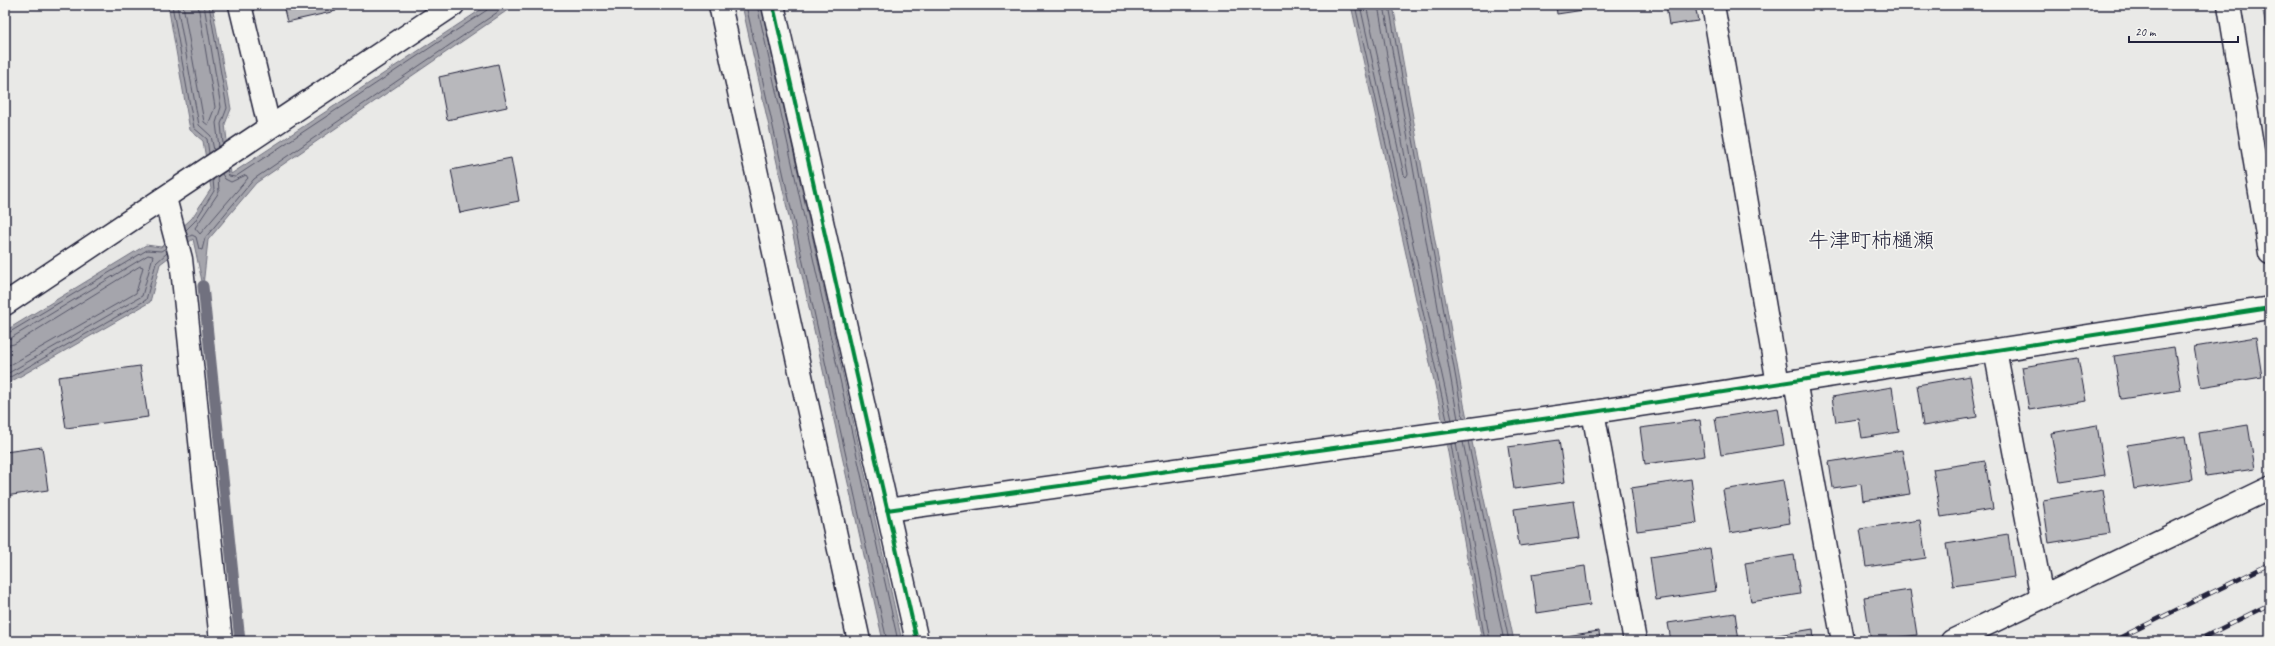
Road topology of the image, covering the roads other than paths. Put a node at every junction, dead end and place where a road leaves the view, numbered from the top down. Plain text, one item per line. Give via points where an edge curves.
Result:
1 (240, 5) edge
2 (453, 5) edge
3 (720, 5) edge
4 (774, 5) edge
5 (1713, 5) edge
6 (2229, 5) edge
7 (269, 126) junction
8 (165, 198) junction
9 (2270, 253) edge
10 (5, 304) edge
11 (2270, 308) edge
12 (1995, 350) junction
13 (1786, 382) junction
14 (1593, 412) junction
15 (2270, 488) edge
16 (887, 510) junction
17 (2042, 598) junction
18 (221, 641) edge
19 (859, 641) edge
20 (917, 641) edge
21 (1635, 641) edge
22 (1843, 641) edge
23 (1952, 641) edge

1 - 7 street
2 - 7 street
3 - 19 street
4 - 16 street
5 - 13 street
6 - 9 street
7 - 8 street
8 - 10 street
8 - 18 street via 181,259
11 - 12 street
12 - 13 street
12 - 17 street
13 - 14 street
13 - 22 street
14 - 16 street
14 - 21 street
15 - 17 street
16 - 20 street
17 - 23 street

